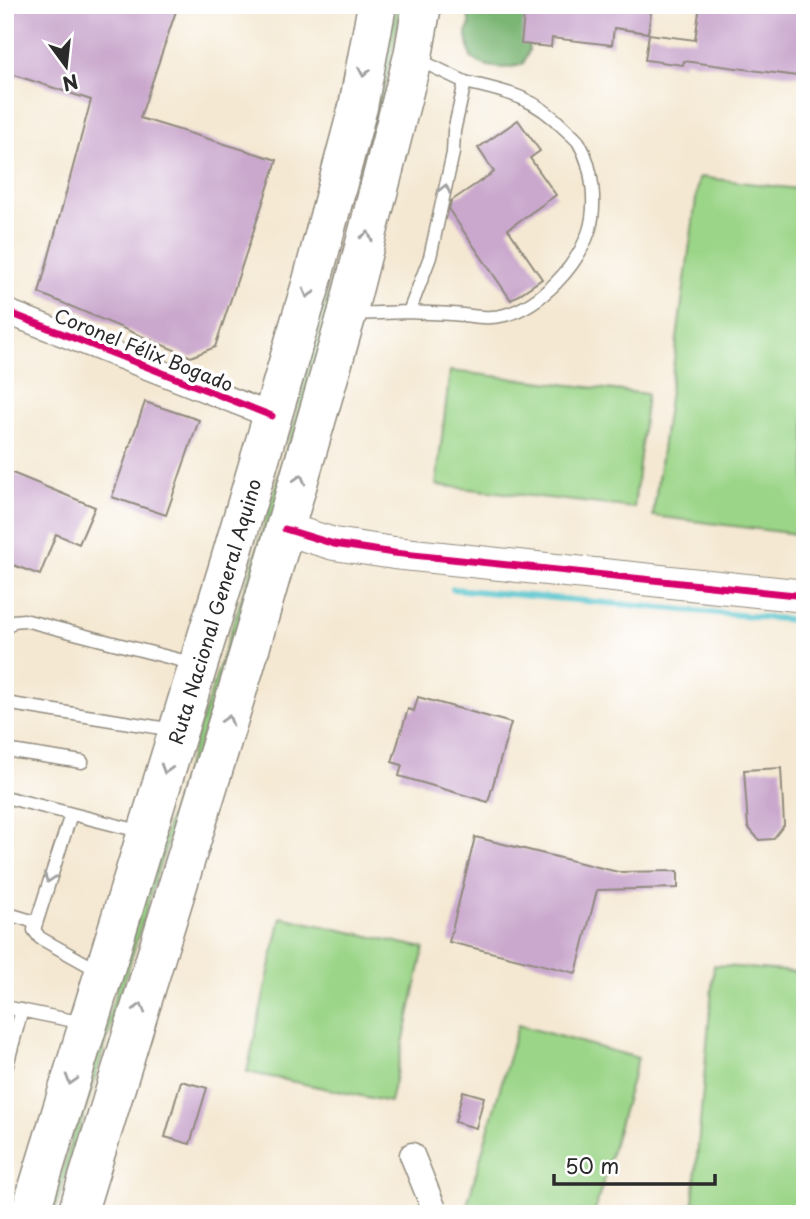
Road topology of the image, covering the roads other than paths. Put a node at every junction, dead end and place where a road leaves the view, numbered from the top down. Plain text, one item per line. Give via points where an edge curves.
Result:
1 (377, 5) edge
2 (422, 5) edge
3 (413, 57) junction
4 (465, 82) junction
5 (5, 311) edge
6 (409, 312) junction
7 (347, 314) junction
8 (272, 416) junction
9 (285, 529) junction
10 (805, 596) edge
11 (5, 629) edge
12 (199, 664) junction
13 (5, 703) edge
14 (178, 730) junction
15 (5, 750) edge
16 (82, 762) dead end
17 (5, 797) edge
18 (71, 814) junction
19 (147, 833) junction
20 (5, 913) edge
21 (34, 922) junction
22 (104, 973) junction
23 (5, 1007) edge
24 (22, 1010) junction
25 (88, 1024) junction
26 (5, 1072) edge
27 (412, 1155) dead end
28 (30, 1214) edge
29 (77, 1214) edge
30 (436, 1214) edge

1 -> 8 highway, Ruta Nacional General Aquino via 355,118
2 - 3 highway
3 - 4 lane
7 -> 3 highway
6 -> 4 lane via 430,257
4 - 6 lane via 536,104 579,143 592,188 589,231 559,280 532,302 505,315 480,318
5 - 8 street, Coronel Félix Bogado
6 - 7 lane
9 -> 7 highway
8 - 12 highway, Ruta Nacional General Aquino
9 - 10 street via 334,544 394,553
29 -> 9 highway
11 - 12 lane via 13,621 24,620
12 - 14 highway, Ruta Nacional General Aquino
13 - 14 lane
14 -> 19 highway, Ruta Nacional General Aquino
15 - 16 lane
17 - 18 lane
18 - 19 lane
18 -> 21 lane
19 - 22 highway, Ruta Nacional General Aquino
20 - 21 lane
21 - 22 lane via 40,938
22 - 25 highway, Ruta Nacional General Aquino
23 - 24 lane
24 - 25 lane
24 - 26 lane
25 -> 28 highway, Ruta Nacional General Aquino
27 - 30 street

